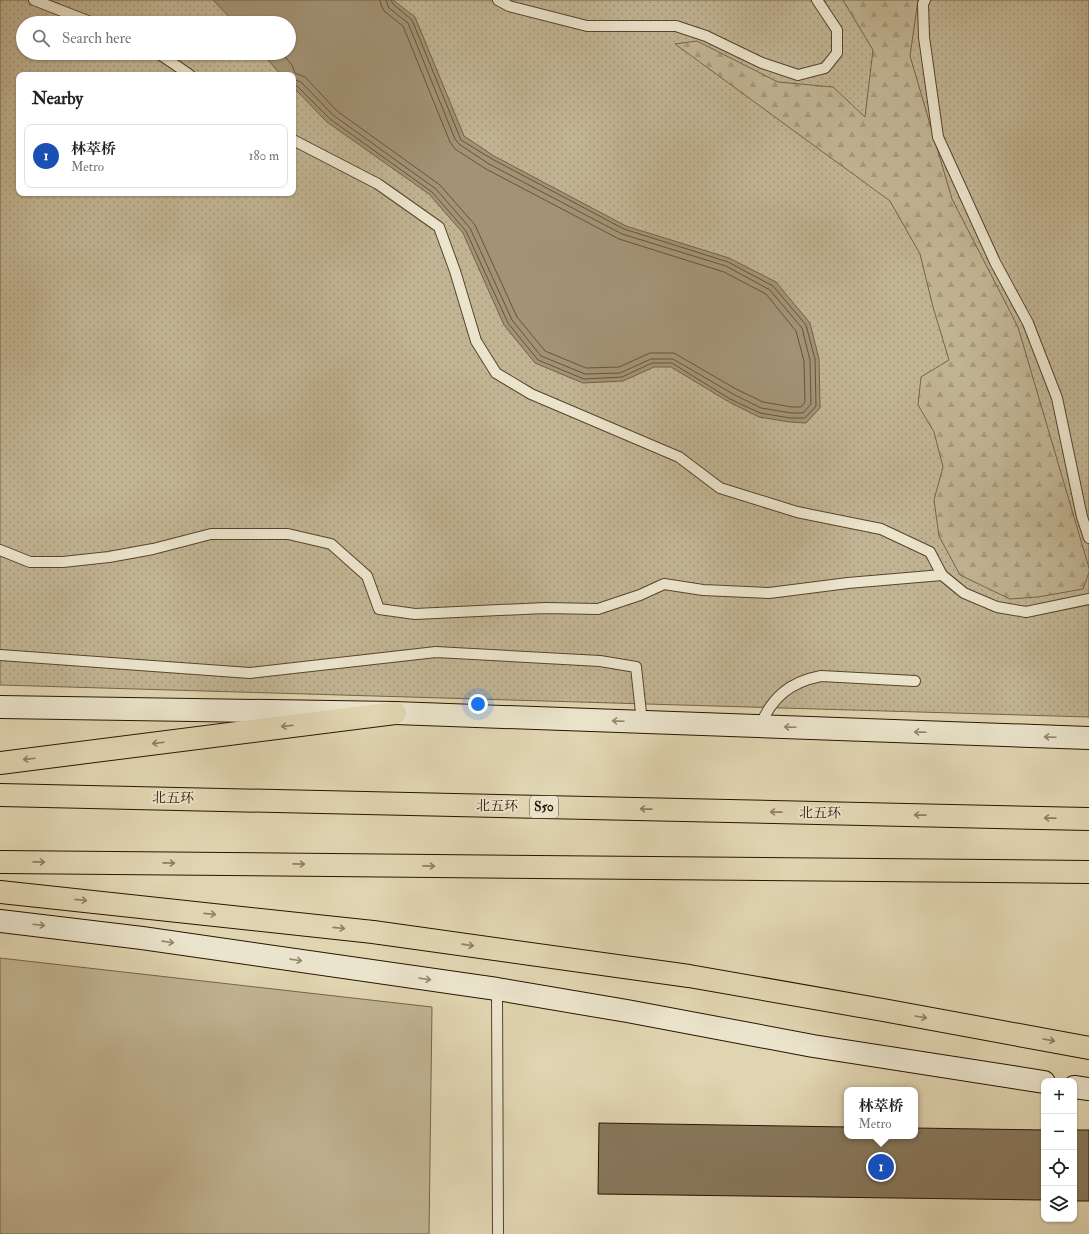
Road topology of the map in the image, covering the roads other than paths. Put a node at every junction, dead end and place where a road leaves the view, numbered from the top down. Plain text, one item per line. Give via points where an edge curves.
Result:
1 (34, 0) edge
2 (498, 0) edge
3 (817, 0) edge
4 (925, 0) edge
5 (75, 16) edge
6 (168, 60) edge
7 (186, 72) edge
8 (296, 142) edge
9 (1089, 538) edge
10 (0, 550) edge
11 (942, 575) junction
12 (1089, 599) edge
13 (0, 655) edge
14 (915, 681) dead end
15 (0, 707) edge
16 (395, 713) junction
17 (642, 722) junction
18 (760, 726) junction
19 (1089, 738) edge
20 (0, 763) edge
21 (0, 794) edge
22 (1089, 819) edge
23 (0, 862) edge
24 (1089, 872) edge
25 (0, 892) edge
26 (0, 921) edge
27 (497, 990) junction
28 (1089, 1048) edge
29 (1041, 1082) edge
30 (1077, 1087) edge
31 (1089, 1089) edge
32 (498, 1234) edge

1 - 5 lane
2 - 3 lane via 509,6 587,26 676,26 706,36 762,63 798,75 825,68 837,53 837,30
4 - 9 lane via 924,37 938,138 995,262 1028,323 1057,398 1082,517
6 - 7 lane
8 - 11 lane via 378,184 439,227 476,340 496,373 531,394 679,457 720,488 797,512 881,529 930,552
10 - 11 lane via 30,562 63,562 153,549 211,534 288,534 331,544 367,576 379,609 414,614 545,608 598,609 664,584 703,590 769,592
11 - 12 lane via 964,593 997,607 1026,612
13 - 17 lane via 250,673 436,652 600,661 636,668
14 - 18 lane via 821,676 809,678 776,698
15 - 16 street
17 -> 16 street
16 -> 20 highway
17 - 18 street
19 -> 18 street
22 -> 21 highway, 北五环 / S50
23 -> 24 highway
25 -> 28 highway via 373,932 688,976
26 -> 27 street via 142,938
27 - 29 street via 627,1011 813,1046
27 - 32 lane
30 - 31 street

